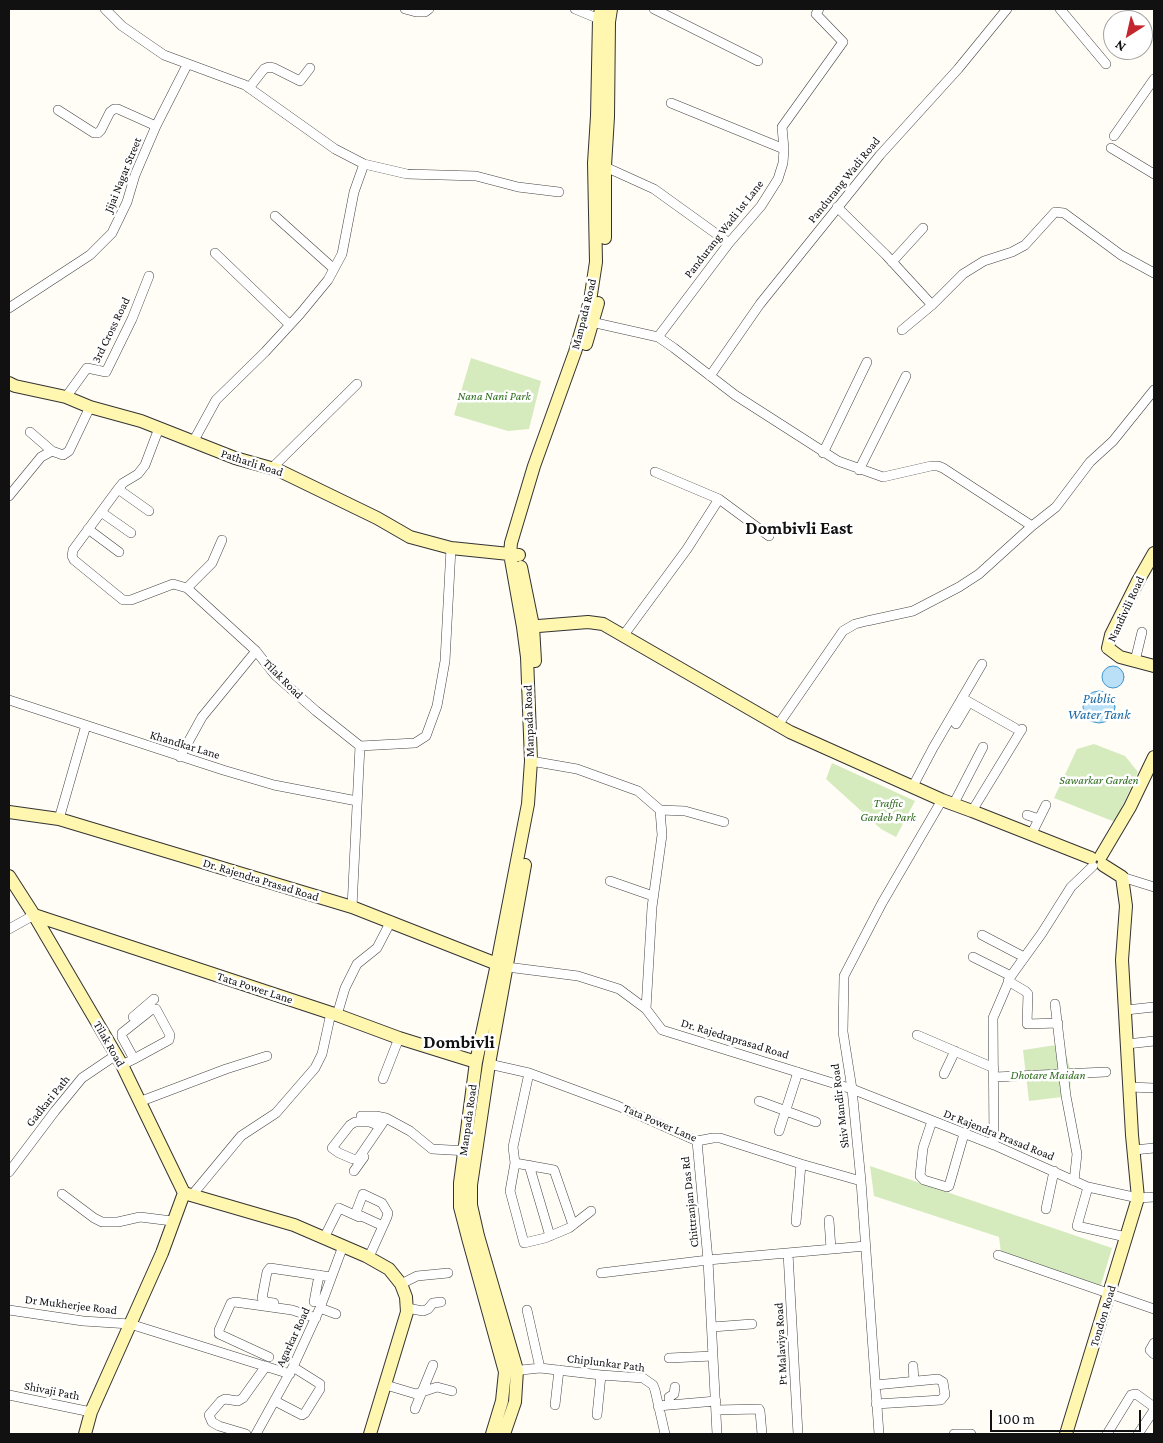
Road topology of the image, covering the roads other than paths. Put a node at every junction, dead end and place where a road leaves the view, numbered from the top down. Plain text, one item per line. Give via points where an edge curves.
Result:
1 (105, 9) edge
2 (405, 9) edge
3 (428, 9) edge
4 (575, 9) edge
5 (611, 9) edge
6 (654, 9) edge
7 (819, 9) edge
8 (1007, 9) edge
9 (1060, 9) edge
10 (603, 17) edge
11 (758, 61) dead end
12 (1106, 64) dead end
13 (187, 65) junction
14 (310, 68) dead end
15 (1154, 78) edge
16 (249, 88) junction
17 (671, 103) dead end
18 (58, 110) dead end
19 (156, 126) junction
20 (1114, 136) dead end
21 (1111, 148) dead end
22 (784, 149) junction
23 (364, 164) junction
24 (600, 165) junction
25 (1154, 174) edge
26 (559, 192) dead end
27 (837, 208) junction
28 (276, 216) dead end
29 (923, 228) dead end
30 (729, 242) junction
31 (215, 253) dead end
32 (892, 262) junction
33 (334, 269) junction
34 (1153, 269) edge
35 (149, 276) dead end
36 (932, 305) junction
37 (9, 308) edge
38 (588, 322) junction
39 (290, 325) junction
40 (902, 330) dead end
41 (658, 338) junction
42 (867, 362) dead end
43 (710, 376) junction
44 (906, 376) dead end
45 (9, 383) edge
46 (357, 384) dead end
47 (1154, 390) edge
48 (66, 398) junction
49 (90, 407) junction
50 (159, 428) junction
51 (30, 432) dead end
52 (193, 442) junction
53 (52, 451) junction
54 (823, 453) junction
55 (272, 468) junction
56 (859, 470) junction
57 (654, 472) dead end
58 (118, 489) junction
59 (9, 496) edge
60 (719, 499) junction
61 (102, 511) junction
62 (149, 511) dead end
63 (1032, 526) junction
64 (88, 529) junction
65 (130, 531) dead end
66 (769, 536) dead end
67 (222, 540) dead end
68 (450, 548) junction
69 (119, 552) dead end
70 (1154, 553) edge
71 (514, 555) junction
72 (187, 588) junction
73 (528, 626) junction
74 (1142, 632) dead end
75 (623, 636) junction
76 (256, 651) junction
77 (1135, 661) junction
78 (982, 664) dead end
79 (1154, 666) edge
80 (965, 700) junction
81 (10, 702) edge
82 (956, 724) dead end
83 (86, 725) junction
84 (778, 725) junction
85 (360, 746) junction
86 (983, 747) dead end
87 (180, 757) junction
88 (1154, 757) edge
89 (534, 762) junction
90 (913, 786) junction
91 (357, 801) junction
92 (948, 803) junction
93 (1046, 804) dead end
94 (660, 810) junction
95 (972, 810) junction
96 (9, 812) edge
97 (1027, 815) dead end
98 (59, 820) junction
99 (1038, 820) junction
100 (724, 822) dead end
101 (1031, 835) junction
102 (1097, 861) junction
103 (9, 876) edge
104 (1122, 876) junction
105 (610, 881) dead end
106 (1154, 887) edge
107 (653, 896) junction
108 (352, 907) junction
109 (34, 915) junction
110 (391, 921) junction
111 (9, 929) edge
112 (982, 935) dead end
113 (973, 957) dead end
114 (1024, 958) junction
115 (502, 966) junction
116 (1009, 979) junction
117 (154, 999) dead end
118 (1056, 1004) dead end
119 (1154, 1007) edge
120 (646, 1009) junction
121 (1126, 1010) junction
122 (334, 1014) junction
123 (134, 1020) junction
124 (1058, 1023) junction
125 (917, 1035) dead end
126 (399, 1038) junction
127 (108, 1040) junction
128 (1154, 1041) edge
129 (1128, 1044) junction
130 (954, 1052) junction
131 (267, 1056) dead end
132 (134, 1059) junction
133 (119, 1060) junction
134 (483, 1063) junction
135 (798, 1072) junction
136 (994, 1072) junction
137 (1106, 1072) dead end
138 (529, 1073) junction
139 (944, 1074) dead end
140 (1063, 1074) junction
141 (383, 1079) dead end
142 (1129, 1087) junction
143 (1154, 1088) edge
144 (852, 1089) junction
145 (759, 1101) dead end
146 (139, 1102) junction
147 (785, 1111) junction
148 (387, 1119) junction
149 (349, 1121) dead end
150 (932, 1121) junction
151 (816, 1122) dead end
152 (380, 1126) junction
153 (779, 1131) dead end
154 (964, 1134) junction
155 (697, 1141) junction
156 (994, 1145) junction
157 (1154, 1148) edge
158 (1134, 1150) junction
159 (470, 1151) junction
160 (514, 1163) junction
161 (801, 1164) junction
162 (529, 1165) junction
163 (354, 1171) dead end
164 (9, 1172) edge
165 (1056, 1173) junction
166 (861, 1181) junction
167 (1074, 1181) junction
168 (1088, 1187) junction
169 (62, 1194) dead end
170 (188, 1194) junction
171 (1154, 1197) edge
172 (1138, 1198) junction
173 (1049, 1207) dead end
174 (591, 1211) dead end
175 (829, 1220) dead end
176 (172, 1221) junction
177 (796, 1222) dead end
178 (573, 1225) junction
179 (383, 1226) dead end
180 (550, 1236) junction
181 (1126, 1237) junction
182 (324, 1238) junction
183 (343, 1246) junction
184 (866, 1246) junction
185 (830, 1249) junction
186 (788, 1253) junction
187 (998, 1255) dead end
188 (368, 1256) junction
189 (708, 1260) junction
190 (448, 1273) dead end
191 (601, 1273) dead end
192 (319, 1275) junction
193 (331, 1277) junction
194 (401, 1284) junction
195 (1110, 1293) junction
196 (441, 1302) dead end
197 (408, 1308) junction
198 (1154, 1309) edge
199 (9, 1310) edge
200 (317, 1310) junction
201 (528, 1310) dead end
202 (336, 1314) dead end
203 (130, 1324) junction
204 (752, 1324) dead end
205 (712, 1327) junction
206 (1154, 1343) edge
207 (255, 1350) junction
208 (1154, 1354) edge
209 (713, 1356) junction
210 (269, 1357) dead end
211 (669, 1358) dead end
212 (250, 1362) junction
213 (433, 1365) dead end
214 (266, 1366) junction
215 (913, 1366) dead end
216 (540, 1368) junction
217 (559, 1370) junction
218 (291, 1371) junction
219 (511, 1371) junction
220 (601, 1375) junction
221 (914, 1381) junction
222 (386, 1385) junction
223 (874, 1385) junction
224 (675, 1387) dead end
225 (452, 1391) dead end
226 (422, 1392) junction
227 (9, 1396) edge
228 (275, 1401) junction
229 (876, 1404) junction
230 (555, 1405) dead end
231 (670, 1405) junction
232 (716, 1405) junction
233 (658, 1406) junction
234 (1154, 1408) edge
235 (415, 1409) dead end
236 (91, 1412) junction
237 (597, 1415) dead end
238 (85, 1434) edge
239 (246, 1434) edge
240 (256, 1434) edge
241 (370, 1434) edge
242 (492, 1434) edge
243 (504, 1434) edge
244 (665, 1434) edge
245 (717, 1434) edge
246 (762, 1434) edge
247 (798, 1434) edge
248 (879, 1434) edge
249 (954, 1434) edge
250 (971, 1434) edge
251 (1066, 1434) edge
252 (1107, 1434) edge
253 (1138, 1434) edge

1 - 13 street via 122,26 164,55
2 - 3 street via 416,12
4 - 10 street
5 - 10 street, Manpada Road
6 - 11 street
7 - 22 street, Pandurang Wadi 1st Lane via 816,14 843,42 782,127
8 - 27 street, Pandurang Wadi Road
9 - 12 street
10 - 24 street, Manpada Road
13 - 16 street
13 - 19 street, Jijai Nagar Street
14 - 16 street via 300,81 269,67
15 - 20 street
16 - 23 street via 335,149
17 - 22 street
18 - 19 street via 94,133 101,130 114,109
19 - 37 street, Jijai Nagar Street via 112,233 90,255
21 - 25 street
22 - 30 street, Pandurang Wadi 1st Lane via 778,179 761,206
23 - 26 street via 407,174 476,176 518,187
23 - 33 street via 354,192 342,254
24 - 30 street via 654,189
24 - 38 street, Manpada Road via 605,263 598,303
27 - 32 street
27 - 43 street, Pandurang Wadi Road via 760,304
28 - 33 street
29 - 32 street
30 - 41 street, Pandurang Wadi 1st Lane
31 - 39 street
32 - 36 street
33 - 39 street
34 - 36 street via 1122,255 1064,213 1055,212 1025,245 984,261 963,274
35 - 48 street, 3rd Cross Road via 106,372 87,368
36 - 40 street
38 - 41 street
38 - 71 street, Manpada Road via 583,354
39 - 52 street via 216,400
41 - 43 street
42 - 54 street
43 - 54 street
44 - 56 street
45 - 48 street, Patharli Road
46 - 55 street
47 - 63 street via 1056,506
48 - 49 street, Patharli Road
49 - 50 street, Patharli Road
49 - 53 street via 69,451 63,455
50 - 52 street, Patharli Road
50 - 58 street via 145,465
51 - 53 street
52 - 55 street, Patharli Road
53 - 59 street via 40,457
54 - 56 street
55 - 68 street, Patharli Road via 410,537
56 - 63 street via 888,477 938,466
57 - 60 street
58 - 61 street
58 - 62 street
60 - 66 street
60 - 75 street
61 - 64 street
61 - 65 street
63 - 84 street via 960,587 913,611 855,624 843,631
64 - 69 street
64 - 72 street via 73,550 74,560 124,600 173,584
67 - 72 street via 212,562
68 - 71 street, Patharli Road
68 - 85 street via 445,661 437,706 426,736 415,743
70 - 77 street, Nandivili Road via 1111,635 1108,648 1120,657
71 - 73 street, Manpada Road
72 - 76 street, Tilak Road
73 - 75 street via 595,622
73 - 89 street, Manpada Road
74 - 77 street
75 - 84 street
76 - 85 street, Tilak Road via 275,674
76 - 87 street via 202,717
77 - 79 street, Nandivili Road
78 - 80 street
80 - 82 street
80 - 90 street
80 - 95 street via 1019,729
81 - 83 street, Khandkar Lane
83 - 87 street, Khandkar Lane
83 - 98 street
84 - 90 street
85 - 91 street
86 - 92 street, Shiv Mandir Road
87 - 91 street, Khandkar Lane via 274,784
88 - 102 street via 1130,807
89 - 94 street via 577,769 638,791
89 - 115 street, Manpada Road via 533,820
90 - 92 street
91 - 108 street
92 - 95 street
92 - 144 street, Shiv Mandir Road via 882,903 844,976 843,1032
93 - 99 street
94 - 100 street via 685,811
94 - 107 street via 662,834
95 - 101 street
96 - 98 street, Dr. Rajendra Prasad Road
97 - 99 street
98 - 108 street, Dr. Rajendra Prasad Road
99 - 101 street
101 - 102 street
102 - 104 street
102 - 114 street via 1071,887
103 - 109 street, Tilak Road
104 - 106 street
104 - 121 street via 1126,906 1122,960
105 - 107 street
107 - 120 street
108 - 110 street, Dr. Rajendra Prasad Road
109 - 111 street
109 - 122 street, Tata Power Lane
109 - 127 street, Tilak Road
110 - 115 street, Dr. Rajendra Prasad Road
110 - 122 street via 377,948 357,964
112 - 114 street
113 - 116 street
114 - 116 street
115 - 120 street, Dr. Rajedraprasad Road via 578,976 619,989
115 - 134 street, Manpada Road
116 - 124 street via 1028,994 1028,1024
116 - 136 street via 993,1018
117 - 123 street
118 - 124 street
119 - 121 street
120 - 135 street, Dr. Rajedraprasad Road via 662,1030
121 - 129 street
122 - 126 street, Tata Power Lane
122 - 170 street via 315,1068 276,1113 241,1136
123 - 127 street
123 - 132 street via 121,1035
123 - 132 street, Gadkari Path via 156,1009 170,1038
124 - 140 street
125 - 130 street
126 - 134 street, Tata Power Lane
126 - 141 street
127 - 133 street, Tilak Road
128 - 129 street
129 - 142 street
130 - 136 street
130 - 139 street
131 - 146 street
132 - 133 street, Gadkari Path
133 - 146 street, Tilak Road
133 - 164 street, Gadkari Path via 82,1078
134 - 138 street, Tata Power Lane
134 - 159 street, Manpada Road
135 - 144 street, Dr. Rajedraprasad Road
135 - 147 street
136 - 140 street
136 - 156 street
137 - 140 street
138 - 155 street, Tata Power Lane via 618,1106
138 - 160 street via 513,1147
140 - 167 street via 1077,1154
142 - 143 street
142 - 158 street
144 - 150 street, Dr Rajendra Prasad Road
144 - 166 street, Shiv Mandir Road
145 - 147 street
146 - 170 street, Tilak Road
147 - 151 street
147 - 153 street
148 - 149 street via 362,1116
148 - 152 street
148 - 159 street via 410,1131 432,1149
148 - 163 street
150 - 154 street, Dr Rajendra Prasad Road
150 - 154 street via 923,1148 920,1176 924,1180 949,1186
152 - 152 street via 358,1159 339,1154 332,1148 350,1124 370,1122
154 - 156 street, Dr Rajendra Prasad Road
155 - 161 street, Tata Power Lane via 717,1138
155 - 189 street, Chittranjan Das Rd
156 - 165 street, Dr Rajendra Prasad Road
157 - 158 street
158 - 172 street
159 - 219 street, Manpada Road via 471,1205
160 - 162 street
160 - 180 street via 510,1191 523,1241 527,1243
161 - 166 street, Tata Power Lane
161 - 177 street
162 - 178 street via 554,1170
162 - 180 street
165 - 167 street, Dr Rajendra Prasad Road
165 - 173 street
166 - 184 street, Shiv Mandir Road
167 - 168 street, Dr Rajendra Prasad Road
168 - 172 street, Dr Rajendra Prasad Road
168 - 181 street via 1077,1226
169 - 176 street via 102,1222 140,1217
170 - 176 street
170 - 182 street via 294,1225
171 - 172 street, Dr Rajendra Prasad Road
172 - 181 street, Tondon Road
174 - 178 street
175 - 185 street
176 - 203 street via 162,1254
178 - 180 street
179 - 188 street
181 - 195 street, Tondon Road
182 - 183 street
182 - 188 street via 341,1208 378,1227
183 - 188 street
183 - 193 street, Agarkar Road
184 - 185 street
184 - 223 street, Shiv Mandir Road
185 - 186 street
186 - 189 street
186 - 247 street, Pt Malaviya Road
187 - 195 street
188 - 194 street via 389,1269
189 - 191 street
189 - 205 street, Chittranjan Das Rd
190 - 194 street via 417,1276
192 - 193 street
192 - 200 street
192 - 200 street via 270,1268 266,1272 262,1298 266,1302
193 - 200 street, Agarkar Road
194 - 197 street
195 - 198 street
195 - 251 street, Tondon Road
196 - 197 street via 433,1303 423,1311
197 - 222 street
199 - 203 street, Dr Mukherjee Road
200 - 202 street
200 - 207 street via 231,1303 219,1334
200 - 218 street, Agarkar Road
201 - 216 street
203 - 212 street, Dr Mukherjee Road
203 - 236 street
204 - 205 street
205 - 209 street, Chittranjan Das Rd
206 - 208 street via 1150,1350
207 - 210 street
207 - 212 street
209 - 211 street
209 - 232 street, Chittranjan Das Rd
212 - 214 street, Dr Mukherjee Road
213 - 226 street
214 - 218 street, Dr Mukherjee Road
214 - 239 street via 243,1398 221,1401 209,1415 219,1426
215 - 221 street
216 - 217 street, Chiplunkar Path
216 - 219 street, Chiplunkar Path
217 - 220 street, Chiplunkar Path
217 - 230 street
218 - 228 street, Agarkar Road
218 - 228 street, Dr Mukherjee Road via 320,1384 320,1389 302,1415
219 - 242 street, Manpada Road
219 - 243 street, Manpada Road via 515,1402
220 - 233 street, Chiplunkar Path via 648,1380 655,1390
220 - 237 street
221 - 223 street
221 - 229 street via 941,1380 944,1398
222 - 226 street via 411,1394
222 - 241 street
223 - 229 street, Shiv Mandir Road
224 - 231 street via 674,1394 669,1397
225 - 226 street via 440,1387
226 - 235 street
227 - 236 street, Shivaji Path
228 - 240 street, Agarkar Road
229 - 248 street, Shiv Mandir Road
231 - 232 street
231 - 233 street
232 - 245 street, Chittranjan Das Rd
232 - 246 street via 759,1408
233 - 244 street, Chiplunkar Path
234 - 252 street via 1136,1394 1131,1395
234 - 253 street
236 - 238 street
249 - 250 street

